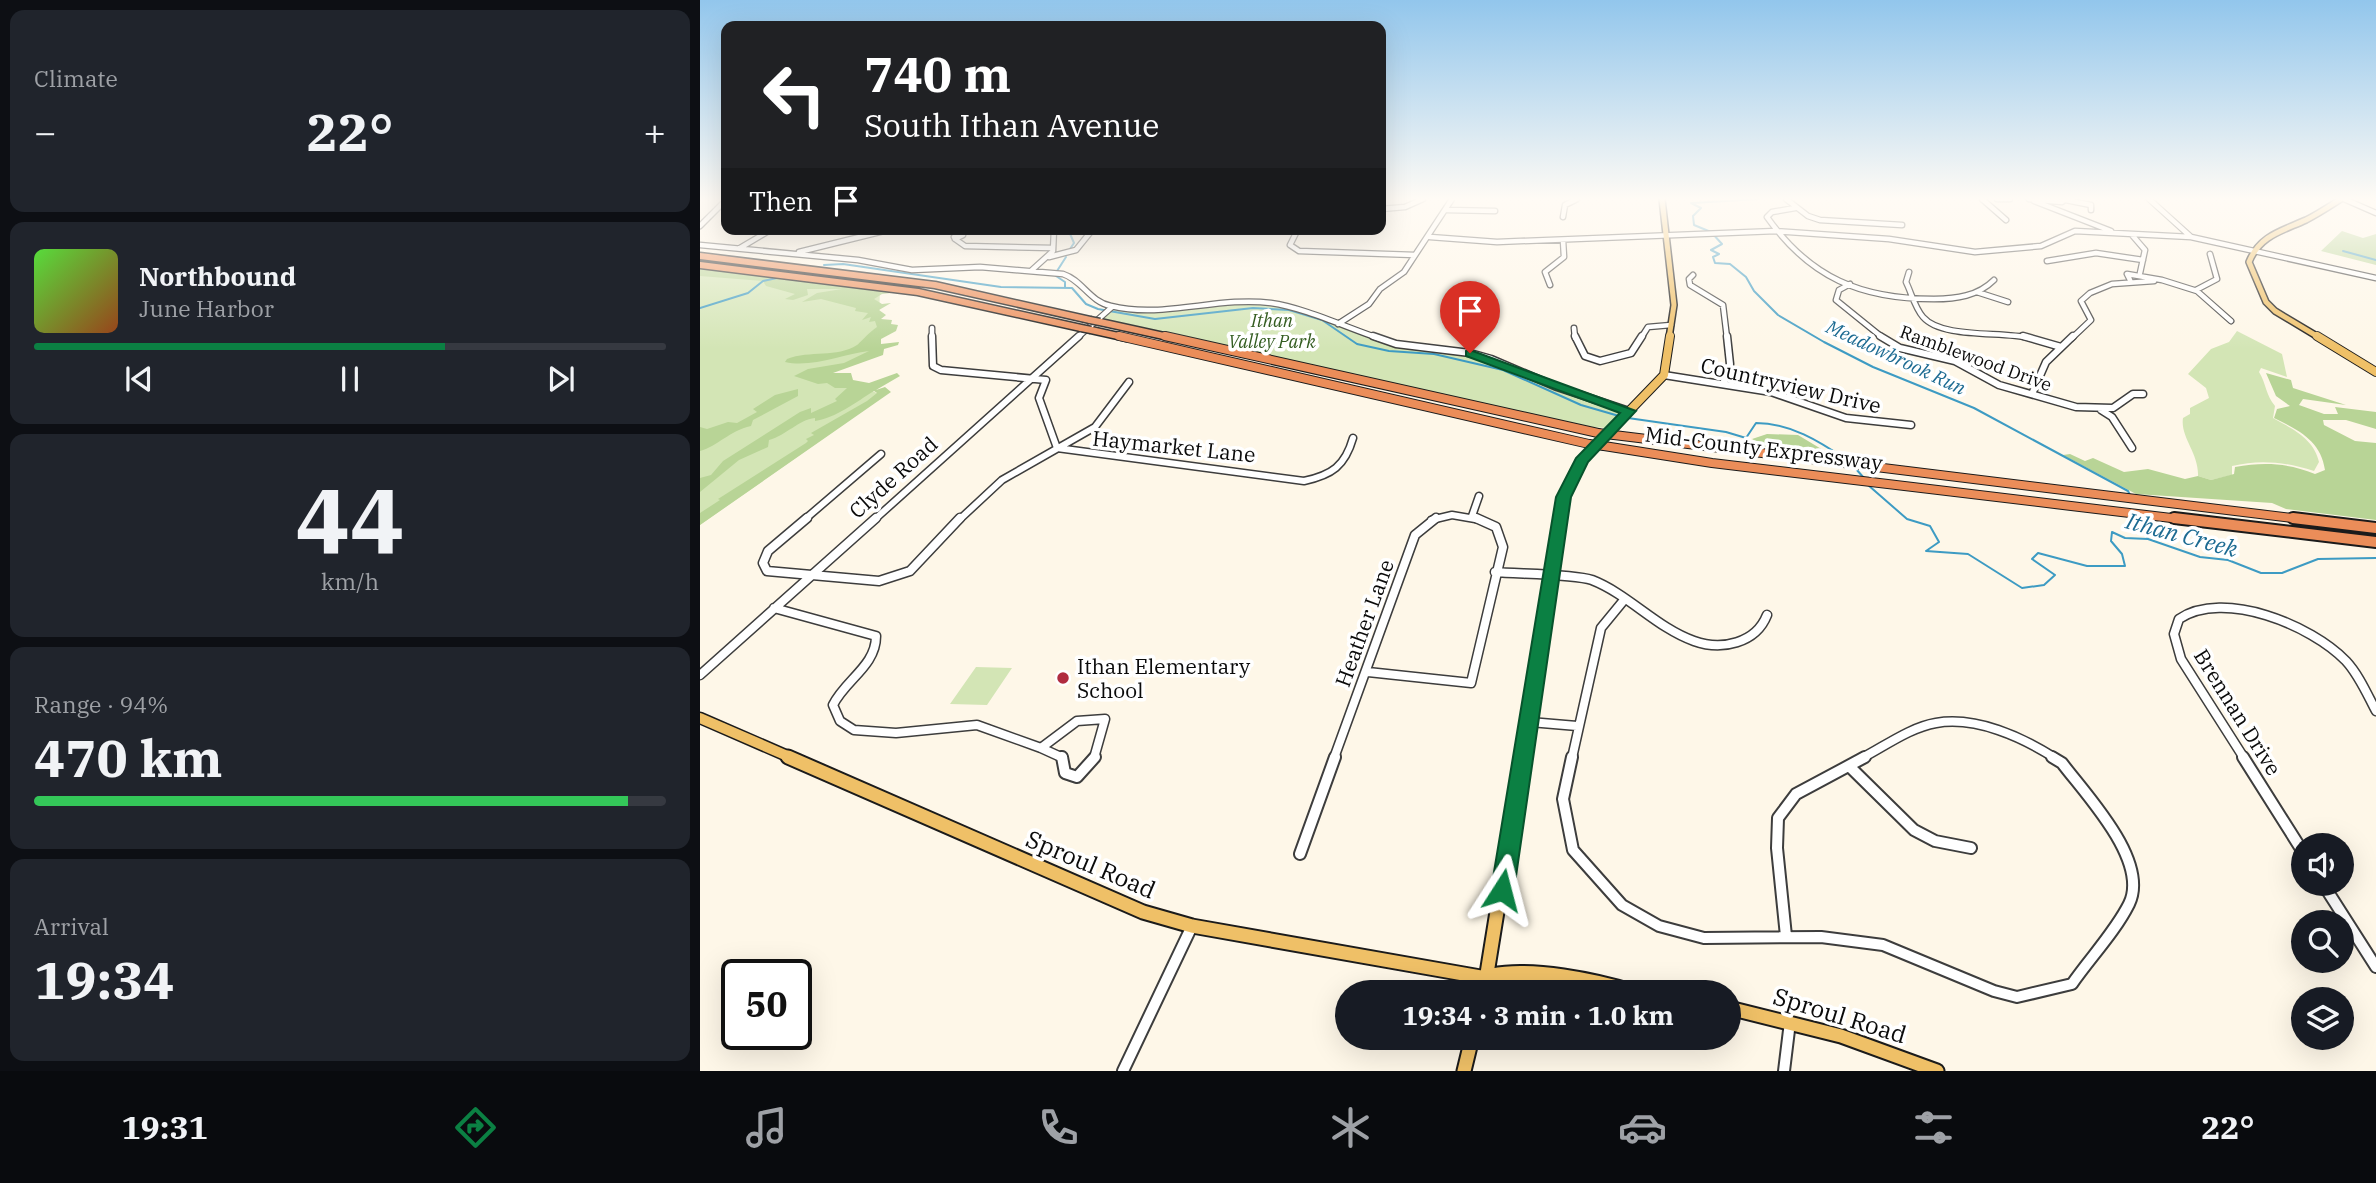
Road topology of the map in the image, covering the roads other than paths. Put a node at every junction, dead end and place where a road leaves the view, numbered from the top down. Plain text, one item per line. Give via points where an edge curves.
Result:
1 (750, 249) edge
2 (807, 249) edge
3 (1053, 249) edge
4 (1079, 249) edge
5 (1299, 249) edge
6 (1420, 249) edge
7 (1564, 249) edge
8 (1669, 249) edge
9 (1791, 249) edge
10 (1955, 249) edge
11 (2008, 249) edge
12 (2144, 249) edge
13 (2248, 249) edge
14 (2253, 250) junction
15 (797, 253) junction
16 (2210, 254) dead end
17 (1415, 255) junction
18 (700, 256) edge
19 (1049, 257) junction
20 (2143, 260) junction
21 (2047, 261) dead end
22 (700, 265) edge
23 (1032, 270) junction
24 (1909, 272) dead end
25 (2140, 273) junction
26 (1693, 275) dead end
27 (2376, 278) edge
28 (2130, 280) junction
29 (1994, 281) dead end
30 (2154, 281) junction
31 (1850, 284) junction
32 (1550, 285) dead end
33 (2196, 290) junction
34 (1977, 292) junction
35 (1913, 299) junction
36 (2008, 302) dead end
37 (1109, 310) junction
38 (2231, 321) dead end
39 (1338, 324) junction
40 (1671, 325) junction
41 (932, 328) dead end
42 (1574, 328) dead end
43 (2061, 348) junction
44 (2376, 372) edge
45 (1664, 375) junction
46 (1030, 378) junction
47 (1129, 382) dead end
48 (1723, 384) junction
49 (2032, 394) junction
50 (2143, 394) dead end
51 (2101, 410) junction
52 (1625, 415) junction
53 (1911, 425) dead end
54 (1353, 438) dead end
55 (2132, 447) dead end
56 (1057, 448) junction
57 (881, 454) dead end
58 (1479, 496) dead end
59 (1472, 516) junction
60 (2376, 528) edge
61 (2376, 542) edge
62 (1495, 572) junction
63 (1552, 574) junction
64 (809, 576) junction
65 (1624, 600) junction
66 (774, 608) junction
67 (1767, 615) dead end
68 (1368, 672) junction
69 (700, 676) edge
70 (2376, 711) edge
71 (700, 718) edge
72 (1530, 722) junction
73 (1577, 726) junction
74 (1041, 748) junction
75 (1850, 767) junction
76 (2291, 833) edge
77 (1971, 848) dead end
78 (1300, 854) dead end
79 (2331, 896) edge
80 (1192, 926) junction
81 (1786, 936) junction
82 (2376, 967) edge
83 (1488, 976) junction
84 (1487, 980) edge
85 (1502, 980) edge
86 (1578, 980) edge
87 (1741, 1011) edge
88 (1790, 1021) junction
89 (1469, 1050) edge
90 (1123, 1071) edge
91 (1464, 1071) edge
92 (1784, 1071) edge
93 (1937, 1071) edge

1 - 15 street
2 - 15 street
3 - 19 street
4 - 19 street
5 - 17 street
6 - 17 street
7 - 32 street via 1564,257 1545,272
8 - 40 main road
9 - 31 street
10 - 11 street
12 - 20 street
13 - 14 street
14 - 27 street
14 - 44 main road via 2249,265 2266,302
15 - 23 street via 912,271
16 - 33 street via 2217,279
17 - 39 street via 1405,272
18 - 60 highway, Mid-County Expressway, bridge via 935,285 1598,433
19 - 23 street
20 - 21 street via 2096,253
20 - 25 street
22 - 61 highway, Mid-County Expressway, bridge via 900,289 1589,444
23 - 37 street via 1072,276
24 - 35 street via 1906,282
25 - 28 street via 2127,274
25 - 30 street
26 - 48 street via 1690,285 1723,305 1730,363
28 - 30 street
28 - 43 street via 2085,294 2081,301 2091,320
29 - 34 street
30 - 33 street
31 - 35 street via 1889,298
31 - 49 street, Ramblewood Drive via 1839,290 1836,300 1878,335 1900,348 1955,361 1999,384
33 - 38 street
34 - 35 street via 1952,299
34 - 36 street
35 - 43 street via 1926,320 1941,327 2018,335
37 - 39 street via 1273,303
37 - 46 street, Clyde Road
39 - 52 street via 1396,344 1491,359
40 - 42 street via 1648,327 1631,353 1597,361 1579,353
40 - 45 main road
41 - 46 street via 933,366
43 - 49 street via 2046,362
45 - 48 street, Countryview Drive
45 - 52 main road
46 - 56 street via 1048,382 1039,398
46 - 64 street, Clyde Road
47 - 56 street via 1094,427
48 - 53 street, Countryview Drive via 1771,393 1837,416
49 - 51 street, Ramblewood Drive
50 - 51 street via 2133,394 2113,408
51 - 55 street via 2112,417
52 - 63 main road via 1573,475 1564,497
54 - 56 street, Haymarket Lane via 1345,463 1325,477 1304,481
56 - 64 street via 1002,480 910,571 879,581
57 - 64 street via 768,551 763,563 767,571
58 - 59 street
59 - 62 street via 1496,527 1501,536 1503,547
59 - 68 street, Heather Lane via 1437,516 1423,521
62 - 63 street
62 - 68 street via 1471,683
63 - 65 street via 1591,580
63 - 72 main road
64 - 66 street, Clyde Road
65 - 67 street via 1694,641 1709,644 1749,640 1765,627
65 - 73 street via 1601,628
66 - 69 street, Clyde Road
66 - 74 street via 876,636 874,654 832,705 839,718 853,728 878,734 958,723
68 - 78 street, Heather Lane via 1348,714
70 - 76 street, Brennan Drive via 2343,658 2296,627 2231,607 2186,612 2175,624 2172,640 2181,659
71 - 80 main road, Sproul Road via 1143,912
72 - 73 street
72 - 83 main road
73 - 81 street via 1563,799 1573,850 1612,895 1659,926 1704,938
74 - 74 street via 1063,757 1065,774 1077,777 1093,762 1105,719 1068,723
75 - 77 street via 1914,830 1935,841
75 - 81 street via 1796,794 1777,818
75 - 81 street via 1907,734 1937,723 2004,732 2034,745 2062,763 2126,848 2130,901 2072,984 2017,997 1883,945
79 - 82 street
80 - 83 main road, Sproul Road
80 - 90 street
83 - 84 main road
83 - 85 main road, Sproul Road
83 - 86 main road, Sproul Road via 1511,971
87 - 88 main road, Sproul Road
88 - 92 street
88 - 93 main road, Sproul Road
89 - 91 main road

